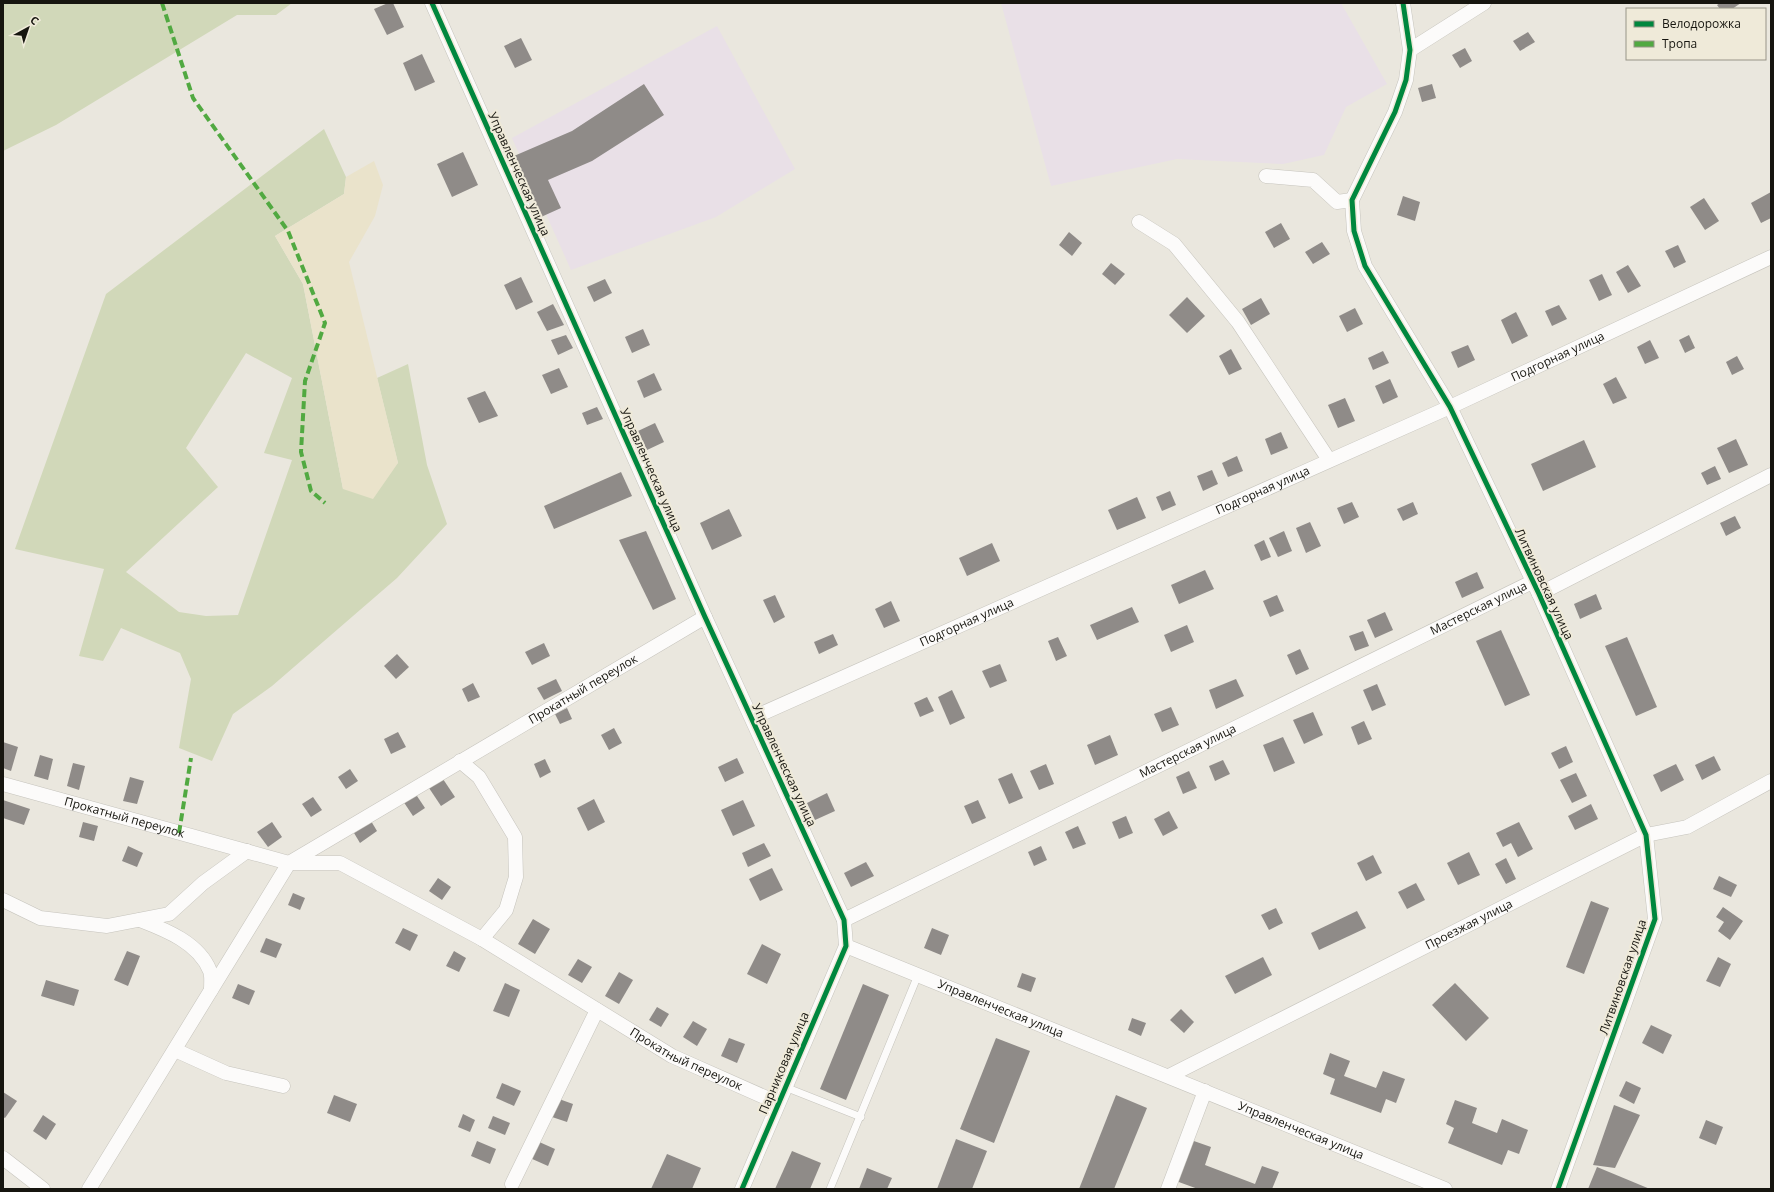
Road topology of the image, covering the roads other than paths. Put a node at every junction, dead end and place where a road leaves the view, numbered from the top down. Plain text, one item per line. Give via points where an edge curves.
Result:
1 (432, 3) edge
2 (1403, 3) edge
3 (1484, 3) edge
4 (1410, 50) junction
5 (1266, 176) dead end
6 (1352, 200) junction
7 (1139, 222) dead end
8 (1771, 257) edge
9 (1450, 407) junction
10 (1329, 460) junction
11 (1771, 475) edge
12 (1535, 588) junction
13 (705, 617) junction
14 (752, 718) junction
15 (460, 761) junction
16 (1771, 781) edge
17 (3, 784) edge
18 (1646, 835) junction
19 (247, 851) junction
20 (290, 862) junction
21 (3, 900) edge
22 (139, 920) junction
23 (844, 920) junction
24 (482, 939) junction
25 (846, 946) junction
26 (918, 975) junction
27 (211, 990) junction
28 (597, 1010) junction
29 (175, 1050) junction
30 (1168, 1076) junction
31 (283, 1086) dead end
32 (785, 1087) junction
33 (1205, 1091) junction
34 (778, 1103) junction
35 (861, 1117) junction
36 (3, 1158) edge
37 (512, 1184) dead end
38 (43, 1189) edge
39 (89, 1189) edge
40 (742, 1189) edge
41 (830, 1189) edge
42 (1168, 1189) edge
43 (1444, 1189) edge
44 (1558, 1189) edge

1 - 13 street, Управленческая улица
2 - 4 street, Литвиновская улица
3 - 4 street
4 - 6 street, Литвиновская улица via 1406,80 1395,112
5 - 6 street via 1313,180 1337,202
6 - 9 street, Литвиновская улица via 1354,232 1366,266
7 - 10 street via 1174,244 1238,322
8 - 9 street, Подгорная улица
9 - 10 street, Подгорная улица
9 - 12 street, Литвиновская улица
10 - 14 street, Подгорная улица
11 - 12 street, Мастерская улица
12 - 18 street, Литвиновская улица
12 - 23 street, Мастерская улица
13 - 14 street, Управленческая улица
13 - 15 street, Прокатный переулок
14 - 23 street, Управленческая улица
15 - 20 street, Прокатный переулок
15 - 24 street via 479,777 515,837 516,877 506,910
16 - 18 street, Проезжая улица via 1687,827
17 - 19 street, Прокатный переулок
18 - 30 street, Проезжая улица
18 - 44 street, Литвиновская улица via 1654,919
19 - 20 street, Прокатный переулок
19 - 22 street via 203,882 169,914
20 - 24 street, Прокатный переулок via 340,863
20 - 27 street, Прокатный переулок
21 - 22 street via 40,918 107,926
22 - 27 street via 185,941 210,972
23 - 25 street, Управленческая улица
24 - 28 street, Прокатный переулок
25 - 26 street, Управленческая улица
25 - 32 street, Парниковая улица
26 - 30 street, Управленческая улица
26 - 35 lane
27 - 29 street, Прокатный переулок
28 - 34 street, Прокатный переулок via 672,1056
28 - 37 street
29 - 31 street via 226,1073
29 - 39 street, Прокатный переулок
30 - 33 street, Управленческая улица
32 - 34 street, Парниковая улица
32 - 35 lane
33 - 42 street
33 - 43 street, Управленческая улица
34 - 40 street, Парниковая улица
35 - 41 lane
36 - 38 street

